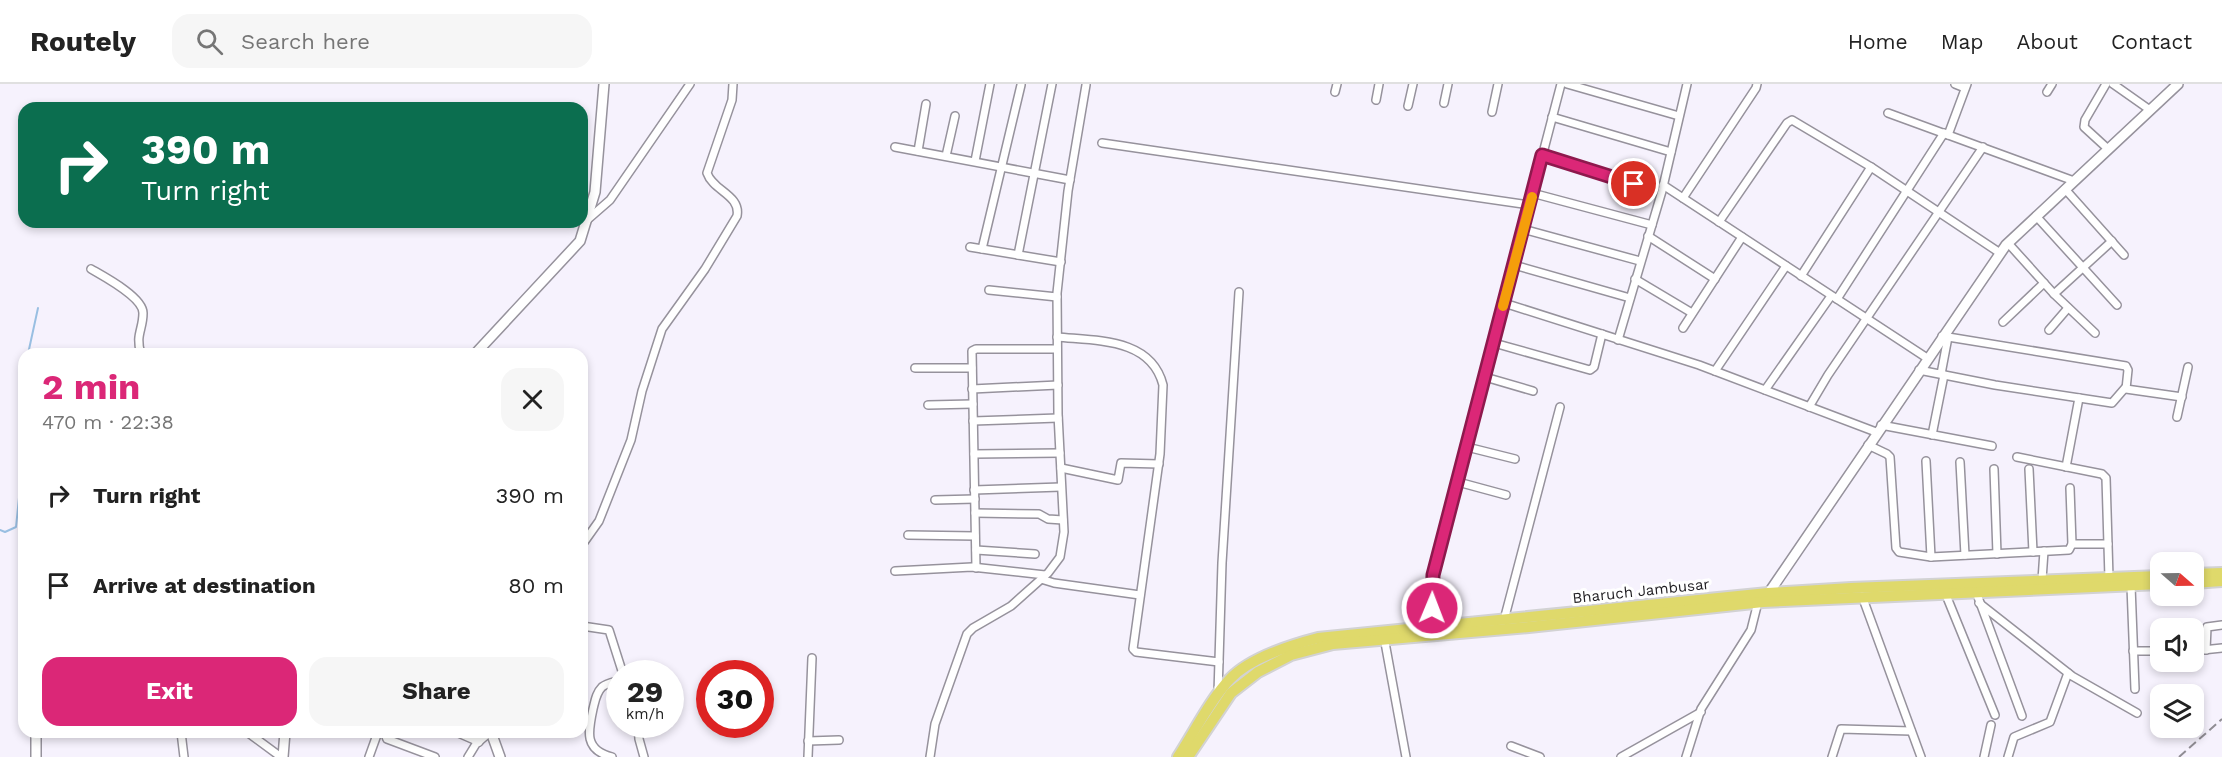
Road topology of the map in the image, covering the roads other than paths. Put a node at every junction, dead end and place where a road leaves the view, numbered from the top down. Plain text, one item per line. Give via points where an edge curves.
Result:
1 (604, 84) edge
2 (690, 84) edge
3 (733, 84) edge
4 (990, 84) edge
5 (1052, 84) edge
6 (1337, 84) edge
7 (1379, 84) edge
8 (1413, 84) edge
9 (1448, 84) edge
10 (1498, 84) edge
11 (1561, 84) edge
12 (1567, 84) edge
13 (1686, 84) edge
14 (1757, 84) edge
15 (1955, 84) edge
16 (2052, 84) edge
17 (2106, 84) edge
18 (2113, 84) edge
19 (2178, 84) edge
20 (1021, 85) edge
21 (1086, 86) dead end
22 (1966, 86) edge
23 (1335, 92) dead end
24 (2047, 92) dead end
25 (1376, 100) dead end
26 (1444, 103) dead end
27 (926, 104) dead end
28 (1408, 106) dead end
29 (2150, 110) junction
30 (1492, 112) dead end
31 (1888, 113) dead end
32 (955, 116) dead end
33 (1679, 116) junction
34 (1552, 117) junction
35 (1946, 134) junction
36 (1102, 143) dead end
37 (895, 147) dead end
38 (1983, 147) junction
39 (2108, 149) junction
40 (918, 151) junction
41 (1671, 152) junction
42 (1542, 155) junction
43 (946, 156) junction
44 (975, 161) junction
45 (1002, 166) junction
46 (1871, 167) junction
47 (1034, 173) junction
48 (1070, 180) junction
49 (2074, 181) junction
50 (1634, 184) dead end
51 (1663, 185) junction
52 (2066, 189) junction
53 (1908, 191) junction
54 (1532, 193) junction
55 (1683, 198) junction
56 (1529, 205) junction
57 (1939, 212) junction
58 (588, 214) edge
59 (2036, 216) junction
60 (588, 218) edge
61 (1719, 222) junction
62 (1652, 225) junction
63 (584, 228) edge
64 (1523, 229) junction
65 (1648, 236) junction
66 (1742, 237) junction
67 (2112, 242) junction
68 (2008, 243) junction
69 (970, 247) dead end
70 (982, 249) junction
71 (2000, 254) junction
72 (1018, 255) junction
73 (2124, 255) dead end
74 (1640, 261) junction
75 (1061, 262) junction
76 (1514, 266) junction
77 (1786, 266) junction
78 (91, 268) dead end
79 (2083, 268) junction
80 (1801, 276) junction
81 (1635, 279) junction
82 (1715, 279) junction
83 (2044, 283) junction
84 (989, 290) dead end
85 (1239, 292) dead end
86 (2054, 294) junction
87 (1057, 297) junction
88 (1834, 297) junction
89 (1630, 298) junction
90 (1504, 303) junction
91 (2117, 305) dead end
92 (2068, 308) junction
93 (1692, 313) junction
94 (1867, 319) junction
95 (2003, 322) dead end
96 (1683, 328) dead end
97 (2049, 330) dead end
98 (2095, 333) dead end
99 (1602, 334) junction
100 (1058, 337) junction
101 (1945, 337) junction
102 (1618, 339) junction
103 (1494, 343) junction
104 (140, 348) edge
105 (481, 348) edge
106 (1058, 349) junction
107 (1927, 358) junction
108 (2188, 367) dead end
109 (915, 368) dead end
110 (972, 368) junction
111 (1920, 370) junction
112 (1715, 371) junction
113 (1943, 374) junction
114 (1485, 377) junction
115 (1058, 385) junction
116 (972, 388) junction
117 (2125, 388) junction
118 (1765, 390) junction
119 (1533, 391) dead end
120 (2182, 397) junction
121 (2079, 398) junction
122 (973, 404) junction
123 (928, 405) dead end
124 (1560, 407) dead end
125 (1809, 407) junction
126 (2178, 417) dead end
127 (1058, 418) junction
128 (973, 421) junction
129 (1879, 429) junction
130 (1932, 435) junction
131 (1868, 445) junction
132 (1992, 446) dead end
133 (1467, 447) junction
134 (1060, 453) junction
135 (974, 454) junction
136 (2017, 457) dead end
137 (1515, 459) dead end
138 (1926, 461) dead end
139 (1959, 462) dead end
140 (1159, 464) junction
141 (2066, 467) junction
142 (1060, 468) junction
143 (2029, 469) dead end
144 (1994, 470) dead end
145 (1458, 482) junction
146 (1061, 487) junction
147 (2070, 488) dead end
148 (974, 490) junction
149 (1506, 495) dead end
150 (975, 499) junction
151 (935, 500) dead end
152 (975, 513) junction
153 (1063, 520) junction
154 (908, 535) dead end
155 (588, 536) edge
156 (975, 536) junction
157 (2072, 544) junction
158 (2108, 544) junction
159 (976, 550) junction
160 (2044, 551) junction
161 (2033, 552) junction
162 (1035, 554) dead end
163 (1997, 554) junction
164 (1965, 555) junction
165 (1931, 557) junction
166 (976, 568) junction
167 (895, 571) dead end
168 (2222, 573) edge
169 (2204, 574) edge
170 (2150, 576) edge
171 (1043, 577) junction
172 (2109, 578) junction
173 (2042, 580) junction
174 (2222, 581) edge
175 (2204, 582) edge
176 (2150, 585) edge
177 (2131, 586) junction
178 (1862, 593) junction
179 (1976, 593) junction
180 (1140, 595) junction
181 (1946, 595) junction
182 (1763, 599) junction
183 (1628, 612) junction
184 (1504, 620) junction
185 (2222, 625) edge
186 (588, 627) edge
187 (1433, 632) junction
188 (1384, 636) junction
189 (2222, 648) edge
190 (2206, 650) joint
191 (2133, 651) junction
192 (2150, 651) edge
193 (812, 658) dead end
194 (619, 660) edge
195 (1219, 662) junction
196 (2068, 672) junction
197 (1228, 680) junction
198 (606, 685) edge
199 (2135, 689) dead end
200 (1234, 690) junction
201 (1218, 695) junction
202 (1701, 712) junction
203 (2137, 713) dead end
204 (1995, 715) dead end
205 (2022, 716) dead end
206 (1991, 725) dead end
207 (1911, 731) junction
208 (36, 738) edge
209 (182, 738) edge
210 (255, 738) edge
211 (284, 738) edge
212 (376, 738) edge
213 (387, 738) edge
214 (470, 738) edge
215 (483, 738) edge
216 (492, 738) edge
217 (639, 738) edge
218 (839, 740) dead end
219 (808, 741) junction
220 (479, 742) junction
221 (1511, 746) dead end
222 (36, 757) edge
223 (184, 757) edge
224 (282, 757) edge
225 (369, 757) edge
226 (435, 757) edge
227 (468, 757) edge
228 (500, 757) edge
229 (612, 757) edge
230 (644, 757) edge
231 (808, 757) edge
232 (930, 757) edge
233 (1178, 757) edge
234 (1188, 757) edge
235 (1406, 757) edge
236 (1540, 757) edge
237 (1621, 757) edge
238 (1686, 757) edge
239 (1832, 757) edge
240 (1921, 757) edge
241 (1984, 757) edge
242 (2008, 757) edge

1 - 58 street via 595,192
2 - 60 street via 610,200
3 - 155 street via 732,100 707,173 734,201 738,211 705,269 662,329 631,440 599,520
4 - 44 street
5 - 47 street
6 - 23 street
7 - 25 street
8 - 28 street
9 - 26 street
10 - 30 street
11 - 34 street
12 - 33 street
13 - 33 street
14 - 55 street
15 - 22 street
16 - 24 street
17 - 39 street via 2084,127
18 - 29 street
19 - 29 street
20 - 45 street
21 - 48 street
22 - 35 street
27 - 40 street
29 - 39 street
31 - 35 street
32 - 43 street
33 - 41 street
34 - 41 street
34 - 42 street
35 - 38 street
35 - 53 street
36 - 56 street
37 - 40 street
38 - 49 street
38 - 57 street
39 - 49 street
40 - 43 street
41 - 51 street
42 - 50 street
42 - 54 street
43 - 44 street
44 - 45 street
45 - 47 street
45 - 70 street
46 - 53 street
46 - 61 street via 1789,121
46 - 80 street
47 - 48 street
47 - 72 street
48 - 75 street
49 - 52 street
51 - 55 street
51 - 62 street
52 - 59 street
52 - 67 street
53 - 57 street
53 - 88 street
54 - 56 street
54 - 62 street
55 - 61 street
56 - 64 street
57 - 71 street
57 - 94 street
59 - 68 street
59 - 79 street
61 - 66 street
62 - 65 street
63 - 105 street via 580,241
64 - 74 street
64 - 76 street
65 - 74 street
65 - 82 street
66 - 77 street
66 - 82 street
67 - 73 street
67 - 79 street
68 - 71 street
68 - 83 street
69 - 70 street
70 - 72 street
71 - 101 street
72 - 75 street
74 - 81 street
75 - 87 street
76 - 89 street
76 - 90 street
77 - 80 street
77 - 112 street
78 - 104 street via 124,289 142,308
79 - 86 street
79 - 91 street
80 - 88 street
81 - 89 street
81 - 93 street
82 - 93 street
83 - 86 street
83 - 95 street
84 - 87 street
85 - 195 street
86 - 92 street
87 - 100 street
88 - 94 street
88 - 118 street
89 - 102 street
90 - 99 street
90 - 103 street
92 - 97 street
92 - 98 street
93 - 96 street
94 - 107 street
94 - 125 street
99 - 102 street
99 - 103 street via 1590,370
100 - 106 street
100 - 140 street via 1131,348 1155,365 1163,384
101 - 107 street
101 - 113 street
101 - 117 street via 2126,366
102 - 112 street
103 - 114 street
106 - 110 street via 976,349 971,353
106 - 115 street
107 - 111 street
108 - 120 street
109 - 110 street
110 - 116 street
111 - 113 street
111 - 129 street
112 - 118 street
113 - 121 street
113 - 130 street
114 - 119 street
114 - 133 street
115 - 116 street
115 - 127 street
116 - 122 street
117 - 120 street
117 - 121 street via 2114,403
118 - 125 street
120 - 126 street
121 - 141 street
122 - 123 street
122 - 128 street
124 - 184 street
125 - 129 street
127 - 128 street
127 - 134 street
128 - 135 street
129 - 130 street
129 - 131 street
130 - 132 street
131 - 165 street via 1890,457 1896,550
131 - 182 street
133 - 137 street
133 - 145 street
134 - 135 street
134 - 142 street
135 - 148 street
136 - 141 street
138 - 165 street
139 - 164 street
140 - 142 street via 1121,463 1118,480
140 - 180 street
141 - 158 street via 2106,478
142 - 146 street
143 - 161 street
144 - 163 street
145 - 149 street
145 - 187 street via 1432,582
146 - 148 street
146 - 153 street
147 - 157 street
148 - 150 street
150 - 151 street
150 - 152 street
152 - 153 street via 1039,514
152 - 156 street
153 - 171 street via 1060,557
154 - 156 street
156 - 159 street
157 - 158 street
157 - 160 street via 2068,550
158 - 172 street
159 - 162 street
159 - 166 street
160 - 161 street
160 - 173 street
161 - 163 street
163 - 164 street
164 - 165 street
166 - 167 street
166 - 171 street
168 - 169 main road
170 - 172 main road, Bharuch Jambusar
171 - 180 street via 1054,583
171 - 232 street via 1008,608 967,634 935,724
172 - 173 main road, Bharuch Jambusar
173 - 179 main road, Bharuch Jambusar
174 - 175 main road
176 - 177 main road, Bharuch Jambusar
177 - 179 main road, Bharuch Jambusar
177 - 191 street
178 - 179 main road, Bharuch Jambusar
178 - 181 main road, Bharuch Jambusar
178 - 182 main road, Bharuch Jambusar
178 - 207 street
179 - 181 main road, Bharuch Jambusar
179 - 196 street
179 - 205 street
180 - 195 street via 1134,651
181 - 204 street
182 - 183 main road, Bharuch Jambusar
182 - 202 street via 1752,630
183 - 184 main road, Bharuch Jambusar
183 - 187 main road, Bharuch Jambusar
184 - 187 main road, Bharuch Jambusar
185 - 190 street via 2207,627
186 - 194 street via 609,630
187 - 188 main road, Bharuch Jambusar
188 - 197 main road, Bharuch Jambusar via 1318,638 1296,643
188 - 200 main road, Bharuch Jambusar via 1291,655
188 - 235 street
189 - 190 street
191 - 192 street
191 - 199 street
193 - 219 street
195 - 201 street
196 - 203 street
196 - 242 street via 2050,722 2014,737
197 - 200 main road
197 - 201 main road, Bharuch Jambusar
198 - 229 street via 597,694 588,729 596,750
200 - 234 main road, Bharuch Jambusar
201 - 233 main road, Bharuch Jambusar
202 - 237 street
202 - 238 street
206 - 241 street
207 - 239 street via 1841,729
207 - 240 street
208 - 222 street
209 - 223 street
210 - 224 street
211 - 224 street
212 - 225 street
213 - 226 street
214 - 220 street
215 - 220 street
216 - 228 street
217 - 230 street
218 - 219 street
219 - 231 street
220 - 227 street
221 - 236 street

